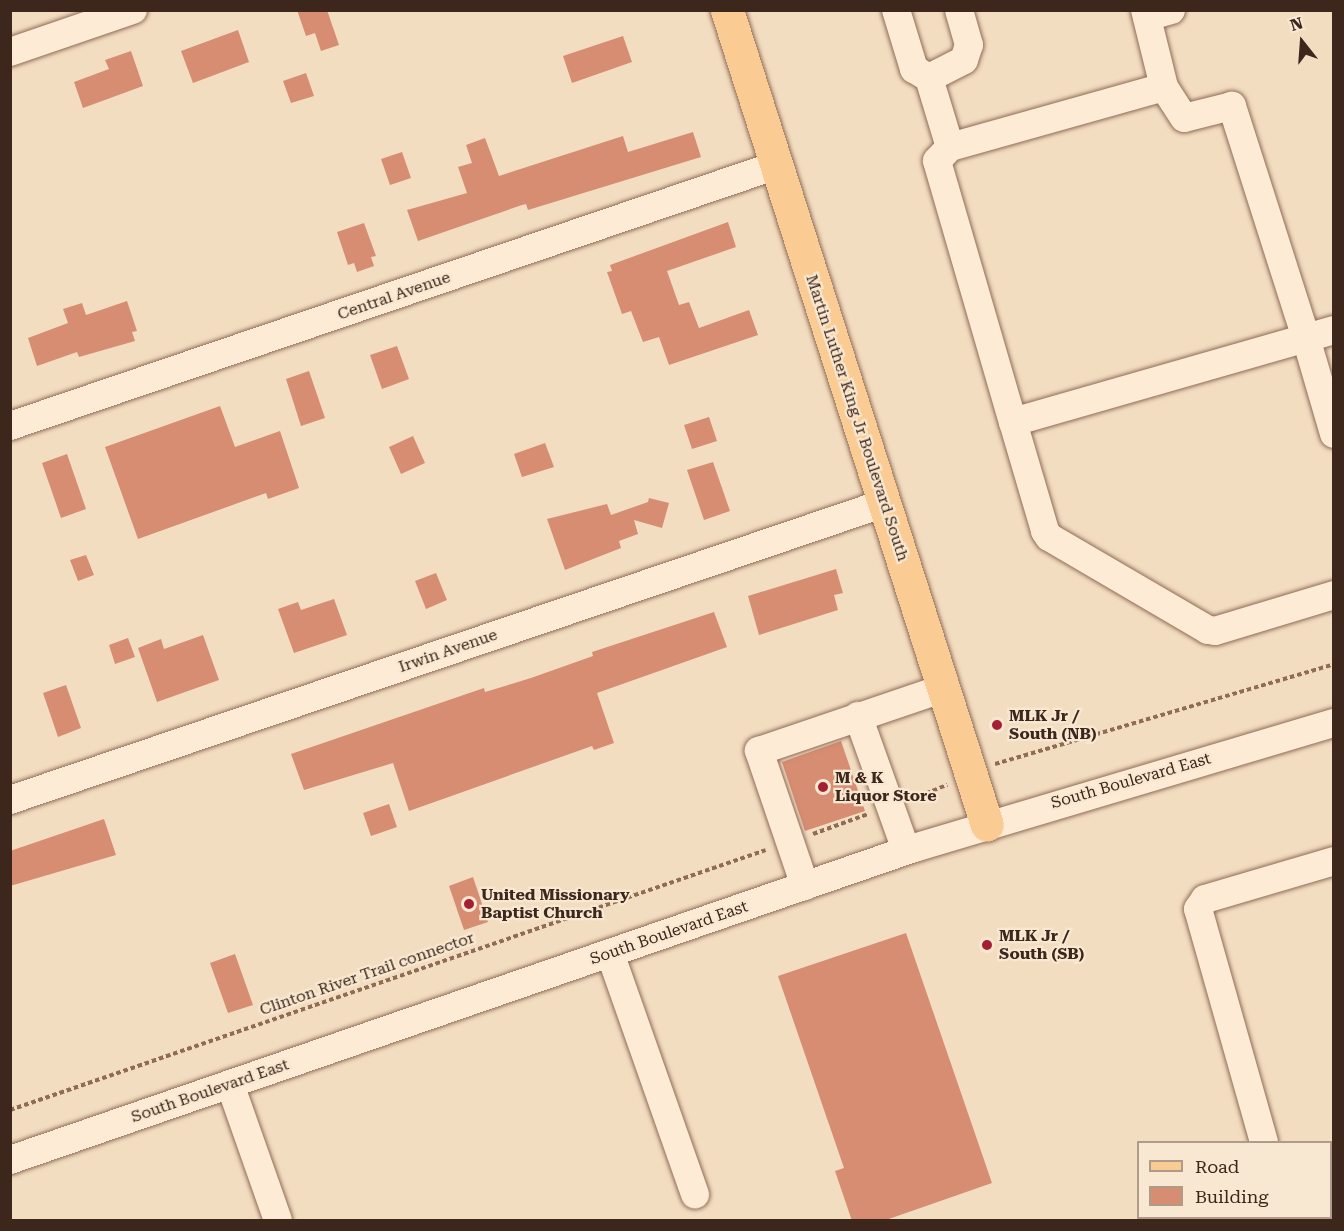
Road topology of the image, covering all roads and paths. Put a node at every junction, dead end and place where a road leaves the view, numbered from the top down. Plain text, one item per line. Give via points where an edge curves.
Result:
1 (133, 10) edge
2 (728, 10) edge
3 (896, 10) edge
4 (959, 10) edge
5 (1154, 13) edge
6 (10, 52) edge
7 (929, 78) junction
8 (1164, 87) junction
9 (950, 147) junction
10 (777, 165) junction
11 (1334, 330) edge
12 (1306, 338) junction
13 (1013, 422) junction
14 (10, 426) edge
15 (1334, 434) edge
16 (885, 503) junction
17 (1334, 595) edge
18 (1334, 664) edge
19 (944, 688) junction
20 (858, 716) junction
21 (1334, 723) edge
22 (1005, 760) dead end
23 (936, 789) dead end
24 (10, 800) edge
25 (892, 806) junction
26 (987, 825) junction
27 (789, 842) junction
28 (906, 850) junction
29 (1334, 861) edge
30 (805, 886) junction
31 (610, 953) junction
32 (230, 1084) junction
33 (10, 1110) edge
34 (1263, 1141) edge
35 (10, 1160) edge
36 (695, 1195) dead end
37 (278, 1221) edge

1 - 6 street
2 - 10 main road, Martin Luther King Jr Boulevard South
3 - 7 street via 914,69
4 - 7 street via 969,45 964,60
5 - 8 street
7 - 9 street
8 - 9 street
8 - 12 street via 1184,118 1229,104 1234,109
9 - 13 street via 937,161
10 - 14 street, Central Avenue
10 - 16 main road, Martin Luther King Jr Boulevard South
11 - 12 street
12 - 13 street
12 - 15 street
13 - 17 street via 1049,537 1202,629 1215,631
16 - 19 main road, Martin Luther King Jr Boulevard South
16 - 24 street, Irwin Avenue
18 - 22 path
19 - 20 street
19 - 26 main road, Martin Luther King Jr Boulevard South
20 - 25 street
20 - 27 street via 759,751
21 - 26 street, South Boulevard East
23 - 25 path, Clinton River Trail connector
25 - 27 path, Clinton River Trail connector
25 - 28 street
26 - 28 street, South Boulevard East
27 - 30 street
27 - 33 path, Clinton River Trail connector
28 - 30 street, South Boulevard East
29 - 34 street via 1205,899 1198,909
30 - 31 street, South Boulevard East
31 - 32 street, South Boulevard East
31 - 36 street
32 - 35 street, South Boulevard East
32 - 37 street

